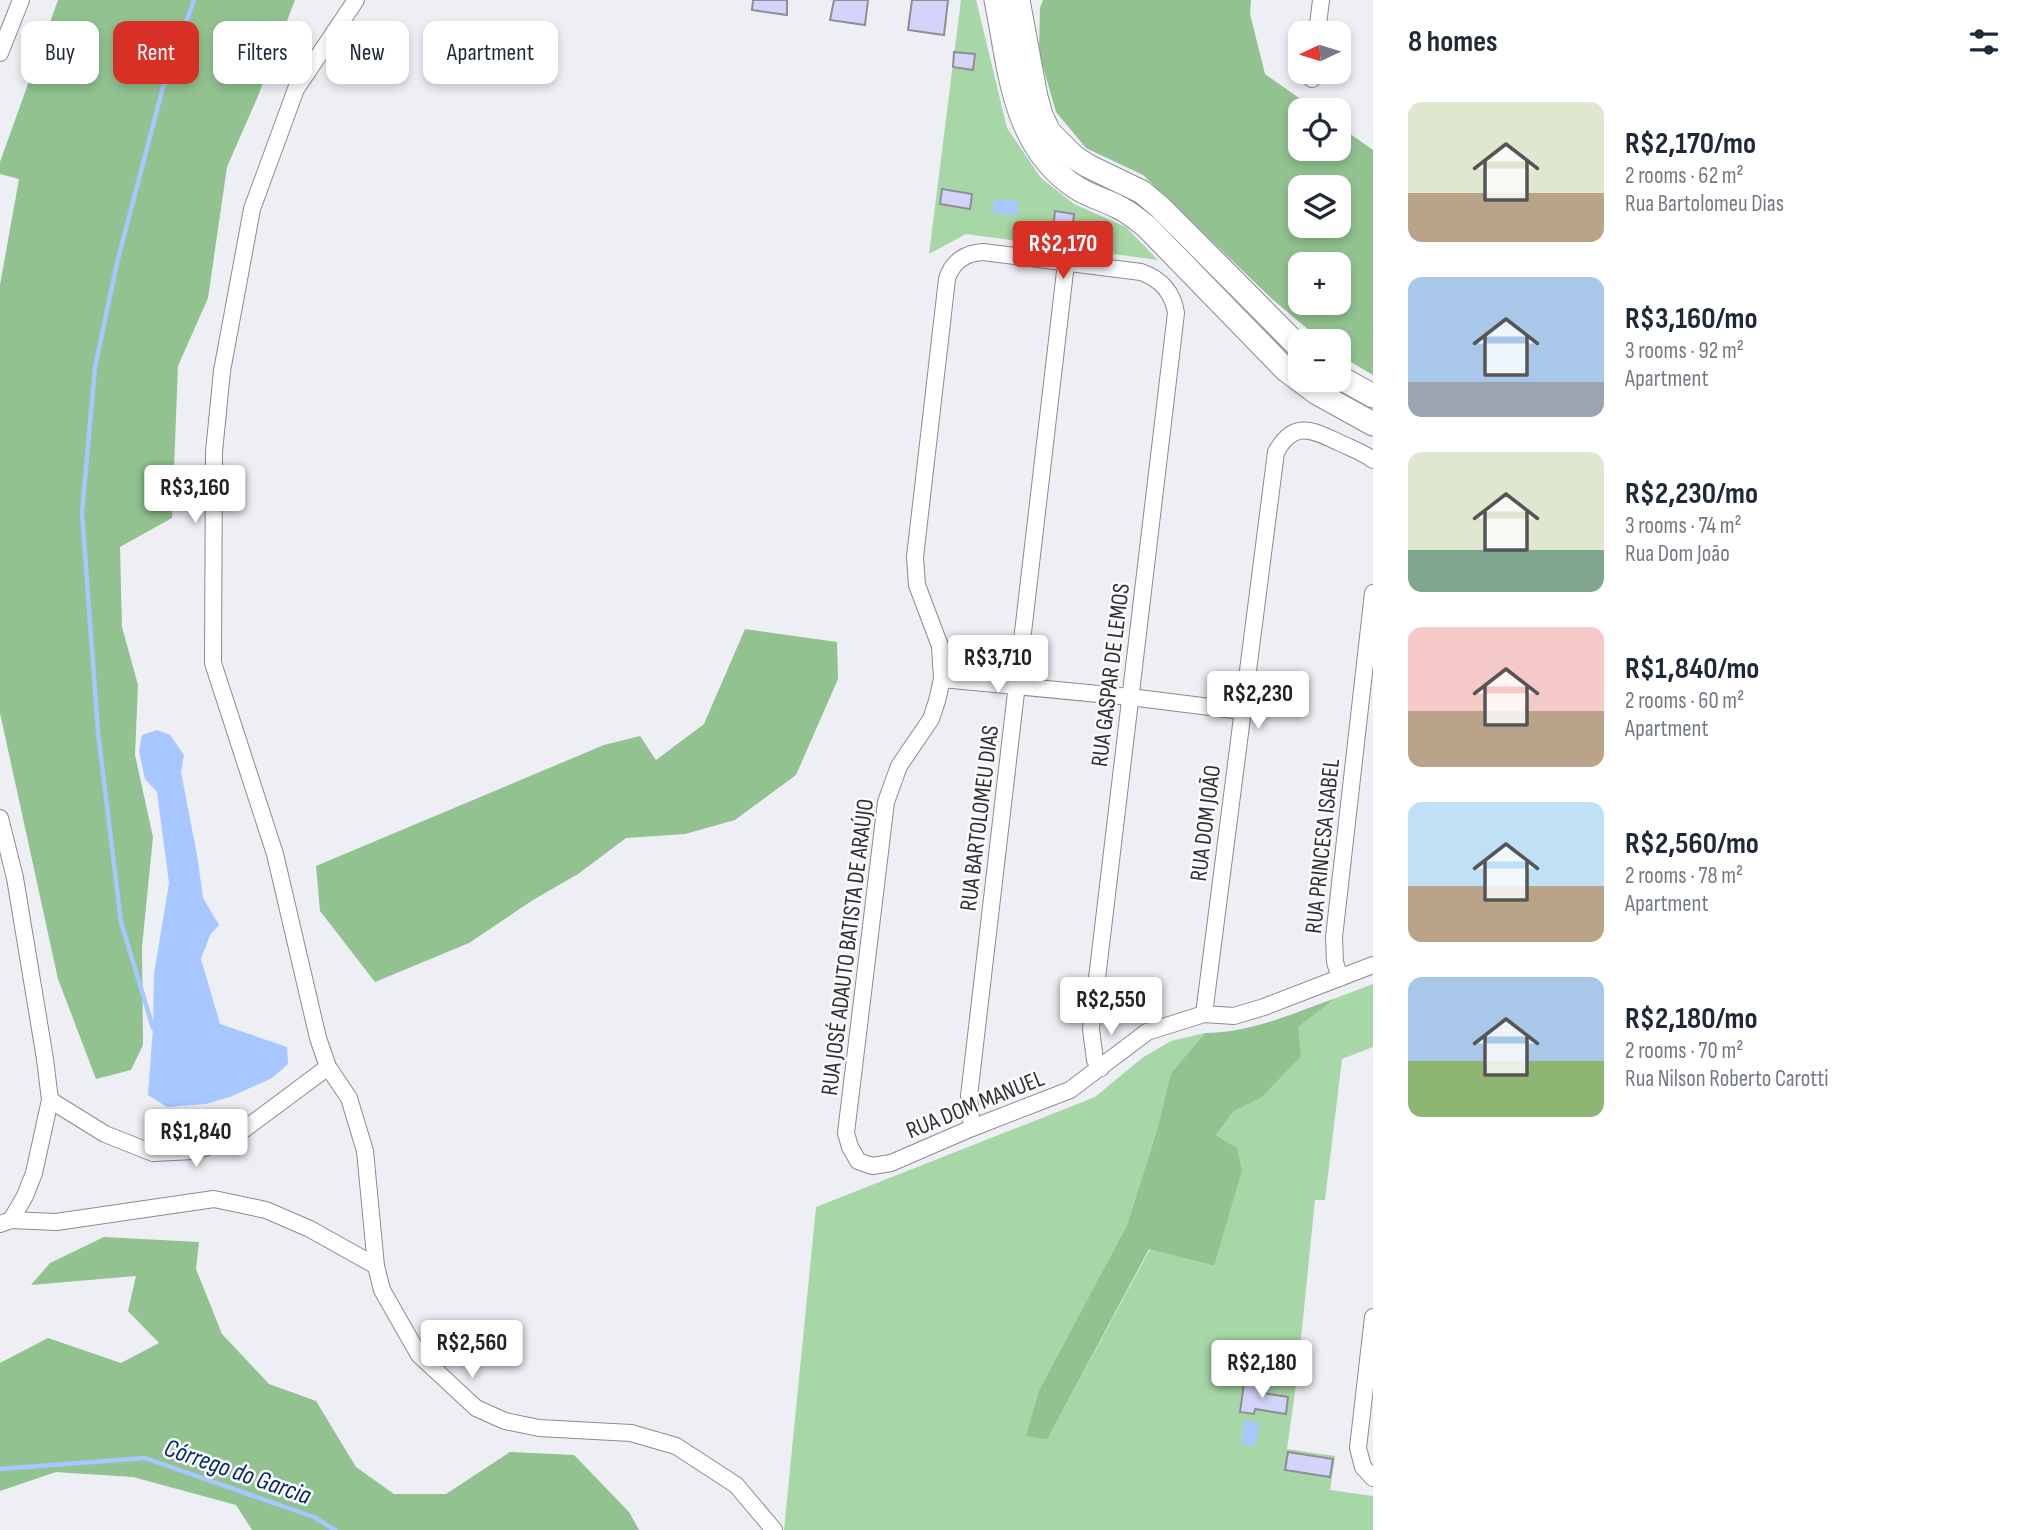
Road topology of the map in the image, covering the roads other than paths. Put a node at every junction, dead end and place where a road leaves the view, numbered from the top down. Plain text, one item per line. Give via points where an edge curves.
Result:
1 (21, 0) edge
2 (356, 0) edge
3 (996, 0) edge
4 (1018, 0) edge
5 (1321, 0) edge
6 (1318, 21) edge
7 (0, 52) edge
8 (1066, 263) junction
9 (1288, 336) edge
10 (1351, 384) edge
11 (1373, 396) edge
12 (1373, 424) edge
13 (1373, 460) edge
14 (1373, 593) edge
15 (942, 679) junction
16 (1017, 685) junction
17 (1130, 697) junction
18 (1242, 711) junction
19 (0, 818) edge
20 (7, 875) edge
21 (1373, 965) edge
22 (1340, 978) junction
23 (1204, 1014) junction
24 (328, 1067) junction
25 (1101, 1068) junction
26 (50, 1100) junction
27 (972, 1128) junction
28 (858, 1161) joint
29 (5, 1222) edge
30 (376, 1266) junction
31 (1373, 1317) edge
32 (1373, 1478) edge
33 (774, 1530) edge

1 - 7 street
2 - 24 street via 296,89 252,209 222,371 214,452 213,663 275,853
3 - 12 main road via 1023,122 1045,160 1078,188 1131,214 1286,370
4 - 9 main road via 1036,97 1049,132 1088,166 1143,192
5 - 6 street
8 - 15 street, RUA JOSÉ ADAUTO BATISTA DE ARAÚJO via 972,253 954,265 947,279 915,557 921,598 940,646
8 - 16 street, RUA BARTOLOMEU DIAS
8 - 17 street, RUA GASPAR DE LEMOS via 1141,272 1165,287 1176,313
10 - 11 main road
13 - 18 street, RUA DOM JOÃO via 1312,430 1292,434 1282,442 1275,457
14 - 22 street, RUA PRINCESA ISABEL via 1334,937
15 - 16 street
15 - 28 street, RUA JOSÉ ADAUTO BATISTA DE ARAÚJO via 931,719 899,766 886,802 846,1133
16 - 17 street
16 - 27 street, RUA BARTOLOMEU DIAS via 969,1096
17 - 18 street
17 - 25 street, RUA GASPAR DE LEMOS via 1091,1029 1095,1060
18 - 23 street, RUA DOM JOÃO
19 - 20 street
20 - 26 street
21 - 22 street, RUA DOM MANUEL
22 - 23 street, RUA DOM MANUEL via 1234,1016
23 - 25 street, RUA DOM MANUEL via 1147,1032
24 - 26 street via 230,1140 194,1151 153,1153 105,1134
24 - 30 street via 349,1098 365,1151
25 - 27 street, RUA DOM MANUEL via 1070,1090
26 - 29 street via 34,1173 25,1196
27 - 28 street, RUA DOM MANUEL via 891,1163 873,1166
29 - 30 street via 56,1222 214,1199 266,1210
30 - 33 street via 382,1290 419,1355 476,1408 505,1421 539,1428 631,1433 676,1446 736,1485
31 - 32 street via 1358,1448 1363,1467

